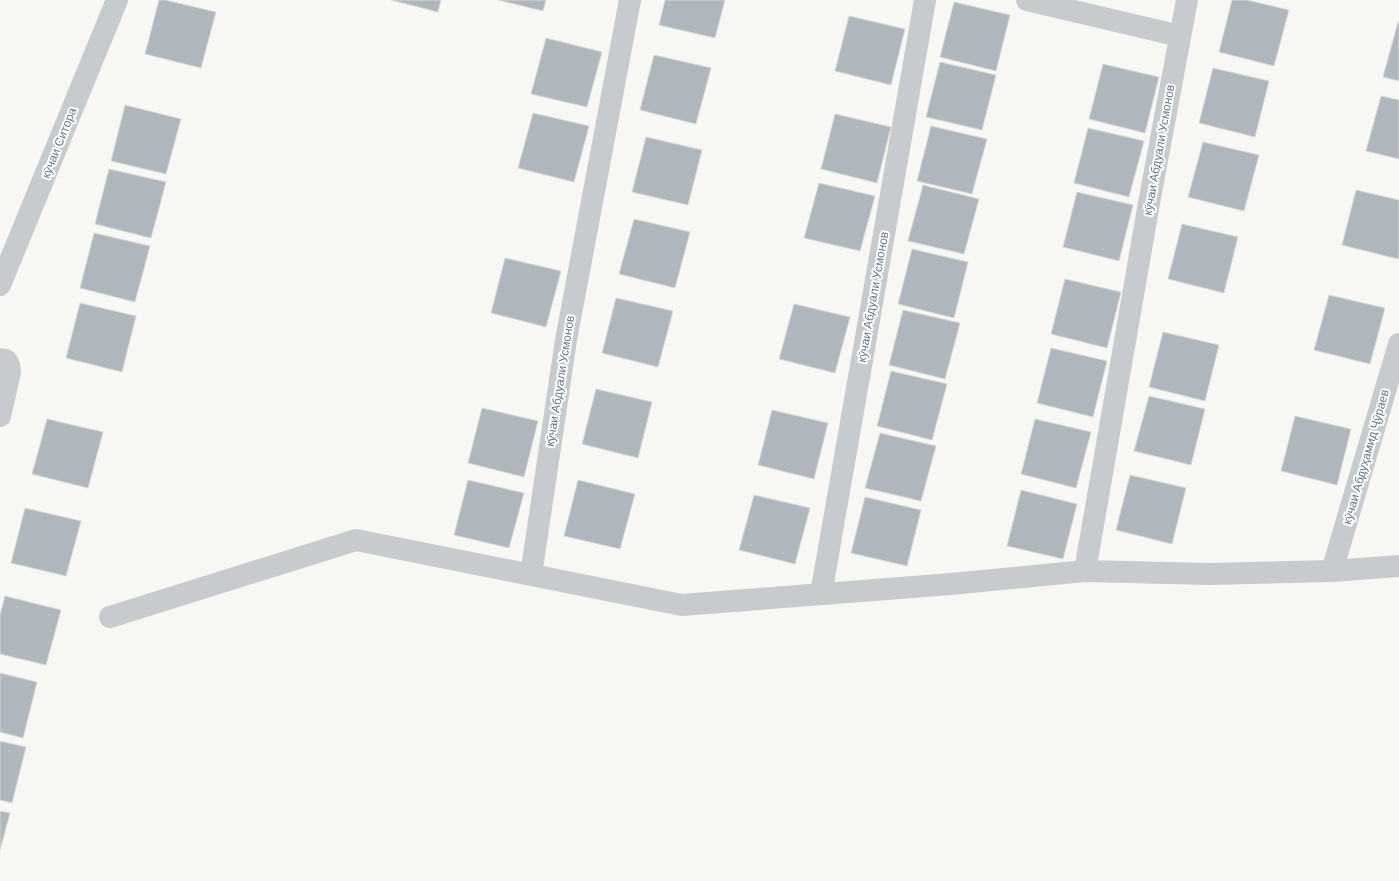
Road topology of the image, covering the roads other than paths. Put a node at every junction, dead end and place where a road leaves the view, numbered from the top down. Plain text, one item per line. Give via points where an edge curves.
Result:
1 (117, 0) edge
2 (630, 0) edge
3 (925, 0) edge
4 (1027, 0) edge
5 (1187, 0) edge
6 (1180, 36) junction
7 (0, 285) edge
8 (1399, 344) edge
9 (0, 359) edge
10 (0, 416) edge
11 (1399, 566) edge
12 (1332, 571) junction
13 (1085, 572) junction
14 (530, 575) junction
15 (821, 594) junction
16 (110, 617) dead end

1 - 7 street, кӯчаи Ситора
2 - 14 street, кӯчаи Абдуали Усмонов via 566,340
3 - 15 street, кӯчаи Абдуали Усмонов
4 - 6 street
5 - 6 street, кӯчаи Абдуали Усмонов
6 - 13 street, кӯчаи Абдуали Усмонов
8 - 12 street, кӯчаи Абдуҳамид Ҷӯраев
9 - 10 street via 6,360 10,372
11 - 12 street
12 - 13 street via 1209,574
13 - 15 street
14 - 15 street via 682,605
14 - 16 street via 356,540

